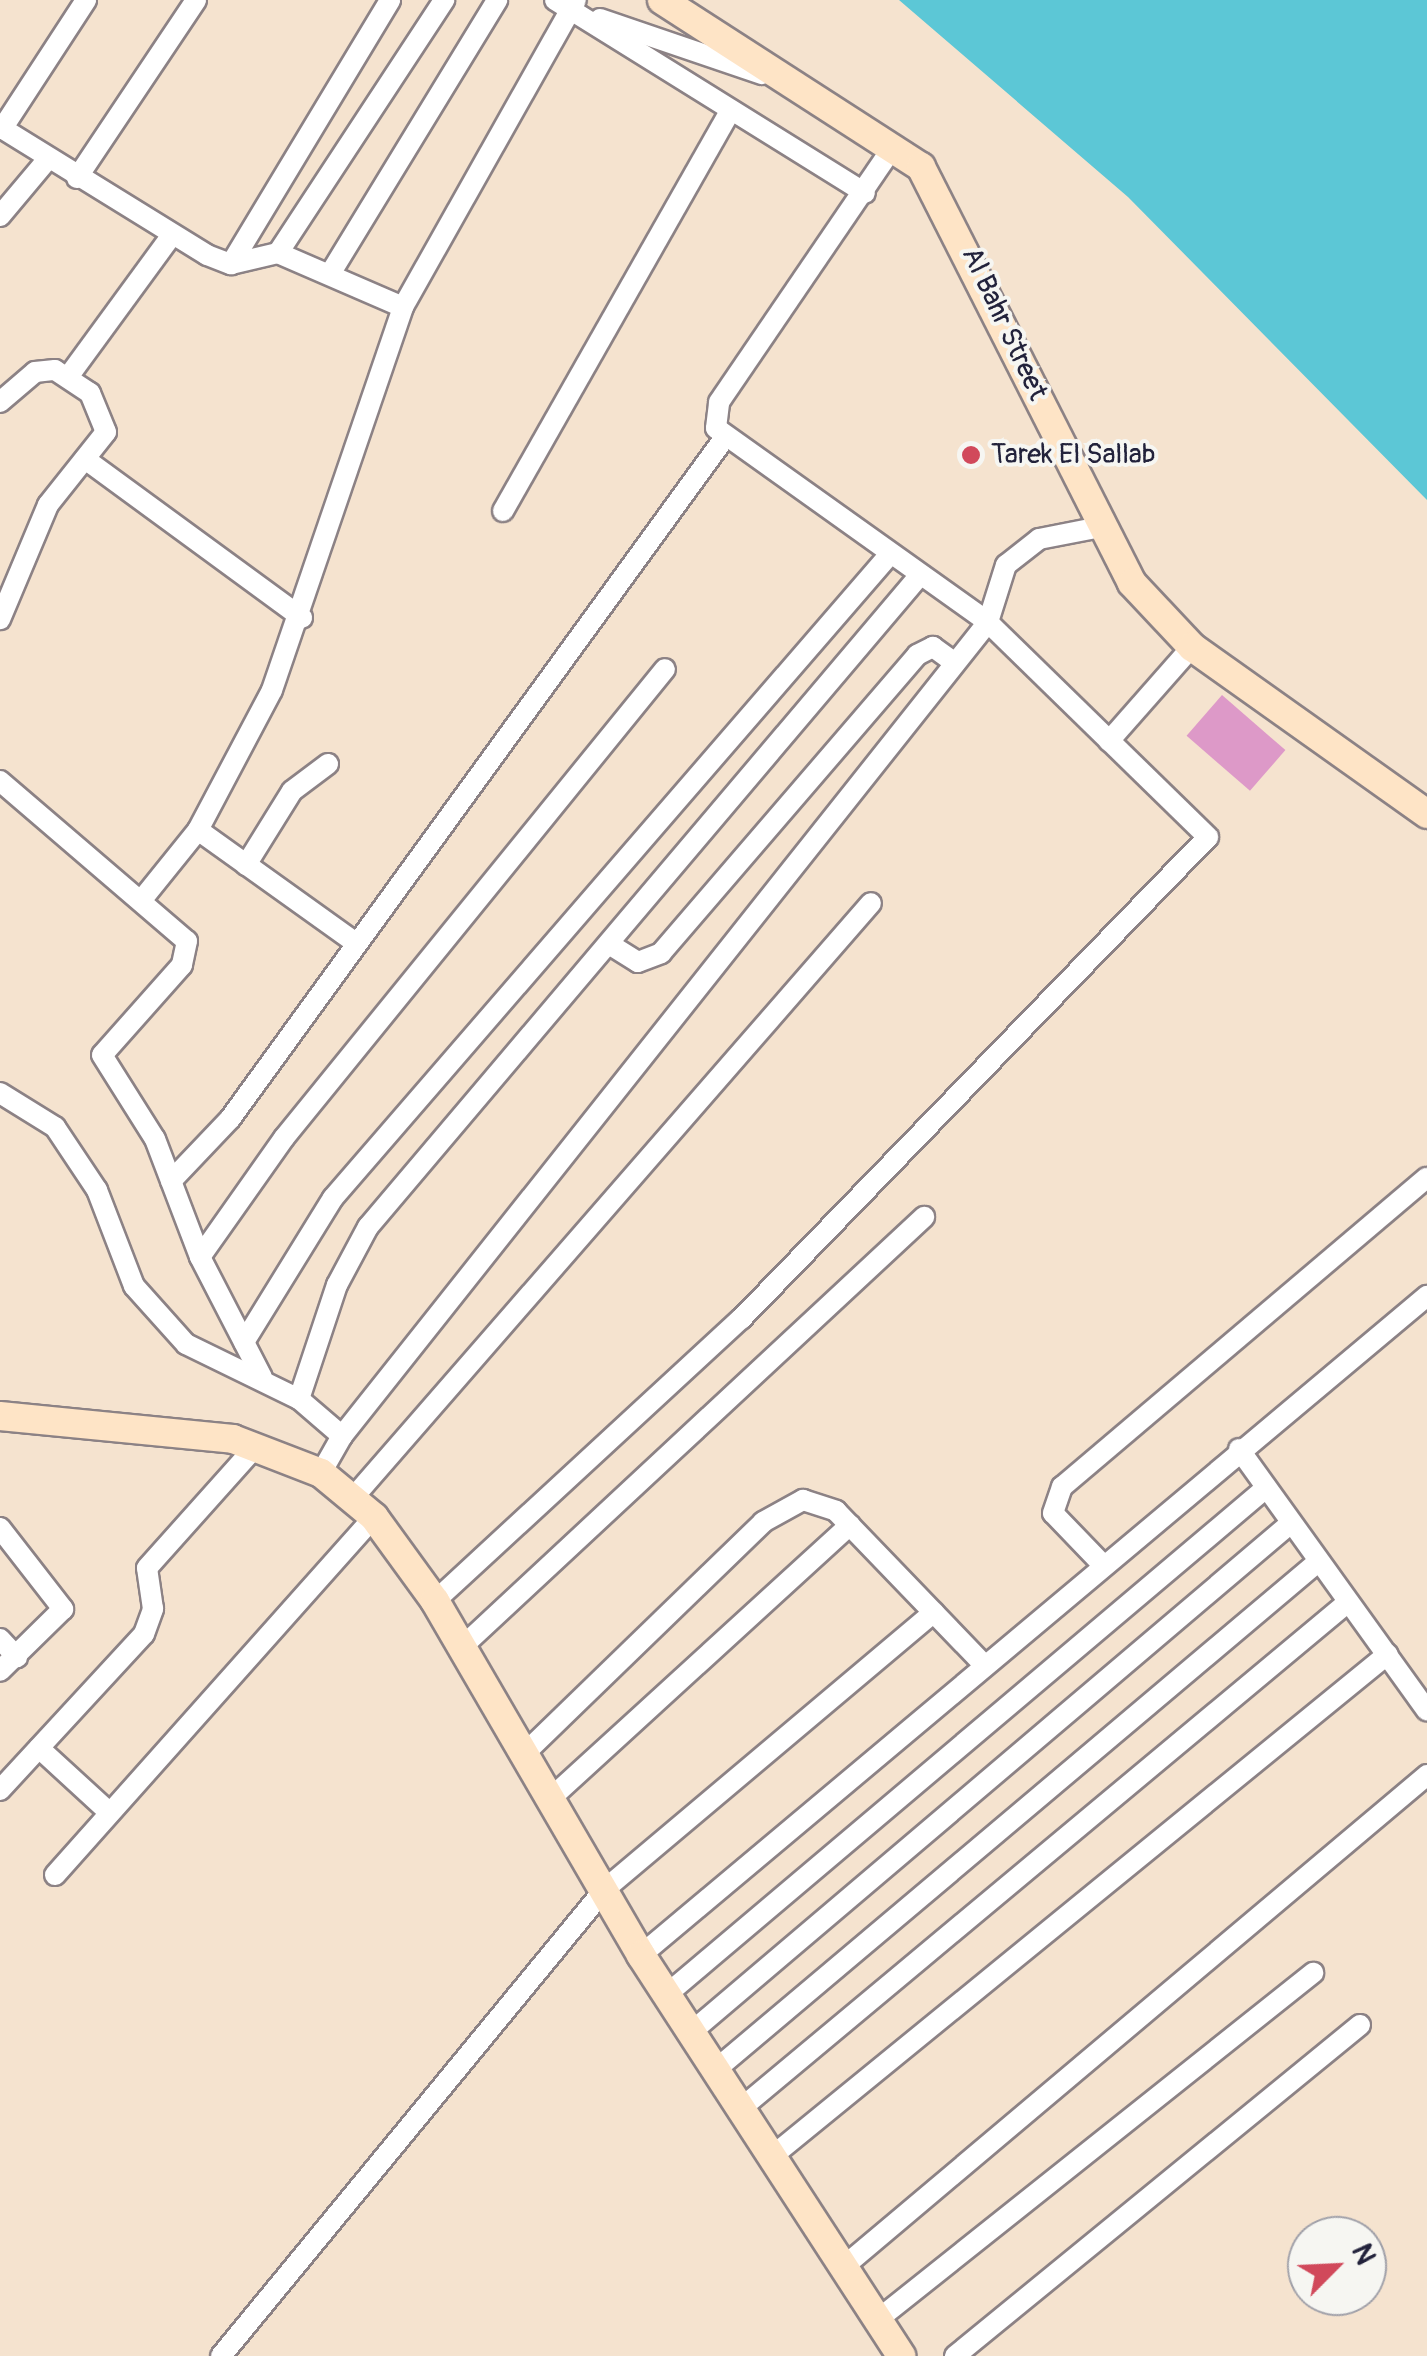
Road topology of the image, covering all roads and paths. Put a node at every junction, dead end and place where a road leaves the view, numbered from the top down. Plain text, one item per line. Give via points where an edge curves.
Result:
1 (86, 0) edge
2 (196, 0) edge
3 (390, 0) edge
4 (444, 0) edge
5 (497, 0) edge
6 (662, 0) edge
7 (567, 3) edge
8 (792, 84) junction
9 (730, 110) junction
10 (1, 128) edge
11 (893, 147) junction
12 (47, 160) junction
13 (77, 178) junction
14 (865, 194) junction
15 (0, 216) edge
16 (172, 235) junction
17 (278, 253) junction
18 (231, 264) junction
19 (330, 274) junction
20 (403, 306) junction
21 (68, 377) junction
22 (0, 402) edge
23 (723, 440) junction
24 (85, 459) junction
25 (503, 510) dead end
26 (1100, 526) junction
27 (890, 554) junction
28 (920, 575) junction
29 (302, 618) junction
30 (0, 619) edge
31 (988, 622) junction
32 (1192, 647) junction
33 (955, 663) junction
34 (665, 668) dead end
35 (1109, 742) junction
36 (328, 764) dead end
37 (0, 781) edge
38 (1427, 814) edge
39 (198, 830) junction
40 (246, 865) junction
41 (144, 897) junction
42 (871, 903) dead end
43 (356, 943) junction
44 (608, 944) junction
45 (0, 1093) edge
46 (1427, 1178) edge
47 (171, 1181) junction
48 (924, 1217) dead end
49 (200, 1257) junction
50 (1427, 1296) edge
51 (244, 1342) junction
52 (262, 1378) junction
53 (299, 1399) junction
54 (0, 1416) edge
55 (342, 1436) junction
56 (256, 1446) junction
57 (1239, 1449) junction
58 (321, 1472) junction
59 (1266, 1488) junction
60 (352, 1498) junction
61 (374, 1517) junction
62 (1291, 1522) junction
63 (850, 1526) junction
64 (0, 1528) edge
65 (1319, 1561) junction
66 (1103, 1566) junction
67 (435, 1601) junction
68 (1348, 1602) junction
69 (934, 1612) junction
70 (0, 1639) edge
71 (463, 1646) junction
72 (1388, 1654) junction
73 (17, 1657) junction
74 (986, 1666) junction
75 (0, 1671) edge
76 (1427, 1712) edge
77 (38, 1748) junction
78 (525, 1752) junction
79 (1427, 1775) edge
80 (0, 1790) edge
81 (551, 1798) junction
82 (110, 1813) junction
83 (55, 1875) dead end
84 (604, 1890) junction
85 (641, 1954) junction
86 (1313, 1974) dead end
87 (666, 1995) junction
88 (1360, 2025) dead end
89 (690, 2033) junction
90 (714, 2071) junction
91 (739, 2110) junction
92 (770, 2158) junction
93 (842, 2268) junction
94 (876, 2321) junction
95 (221, 2356) edge
96 (902, 2356) edge
97 (955, 2356) edge

1 - 10 street
2 - 13 street
3 - 18 street
4 - 17 street
5 - 19 street
6 - 8 street, Al Bahr Street
7 - 8 street
7 - 9 street
7 - 20 street
8 - 11 street, Al Bahr Street
9 - 14 street
9 - 25 street
10 - 12 street
11 - 14 street
11 - 26 street, Al Bahr Street via 921,167 948,208
12 - 13 street
12 - 15 street
13 - 16 street
14 - 23 street via 719,402
16 - 18 street
16 - 21 street
17 - 18 street
17 - 19 street
19 - 20 street
20 - 29 street
21 - 22 street via 44,368
21 - 24 street via 106,422
23 - 27 street
23 - 43 street
24 - 29 street
24 - 30 street via 48,505
26 - 31 street via 1021,550 1006,565
26 - 32 street, Al Bahr Street via 1132,583
27 - 28 street
27 - 51 street via 332,1198
28 - 31 street
28 - 44 street
29 - 39 street
31 - 33 street
31 - 35 street
32 - 35 street
32 - 38 street, Al Bahr Street
33 - 44 street via 933,647 917,655 661,952 638,962
33 - 55 street
34 - 49 street via 296,1122
35 - 67 street via 1198,820 1202,847 741,1320
36 - 40 street via 292,792
37 - 41 street
39 - 40 street
39 - 41 street
40 - 43 street
41 - 47 street via 181,930 188,952 102,1055
42 - 60 street
43 - 47 street via 230,1119
44 - 53 street via 368,1228 338,1285
45 - 52 street via 55,1127 97,1190 134,1286 174,1330
46 - 66 street via 1062,1488 1054,1513
47 - 49 street
48 - 71 street
49 - 51 street
50 - 57 street
51 - 52 street
52 - 53 street
53 - 55 street
54 - 56 street
55 - 58 street
56 - 58 street
56 - 77 street via 147,1568 153,1610 144,1634
57 - 59 street
57 - 66 street
58 - 60 street
59 - 62 street
59 - 87 street
60 - 61 street
61 - 67 street
61 - 82 street
62 - 65 street
62 - 89 street
63 - 69 street
63 - 78 street via 818,1501 763,1522
63 - 81 street
64 - 73 street via 63,1609
65 - 68 street
65 - 90 street
66 - 74 street
67 - 71 street
68 - 72 street
68 - 91 street
69 - 74 street
69 - 84 street
70 - 73 street
71 - 78 street
72 - 76 street
72 - 92 street
73 - 75 street
74 - 85 street
77 - 80 street
77 - 82 street
78 - 81 street
79 - 93 street
81 - 84 street
82 - 83 street
84 - 85 street
84 - 95 street
85 - 87 street
86 - 94 street
87 - 89 street
88 - 97 street
89 - 90 street
90 - 91 street
91 - 92 street
92 - 93 street
93 - 94 street
94 - 96 street

